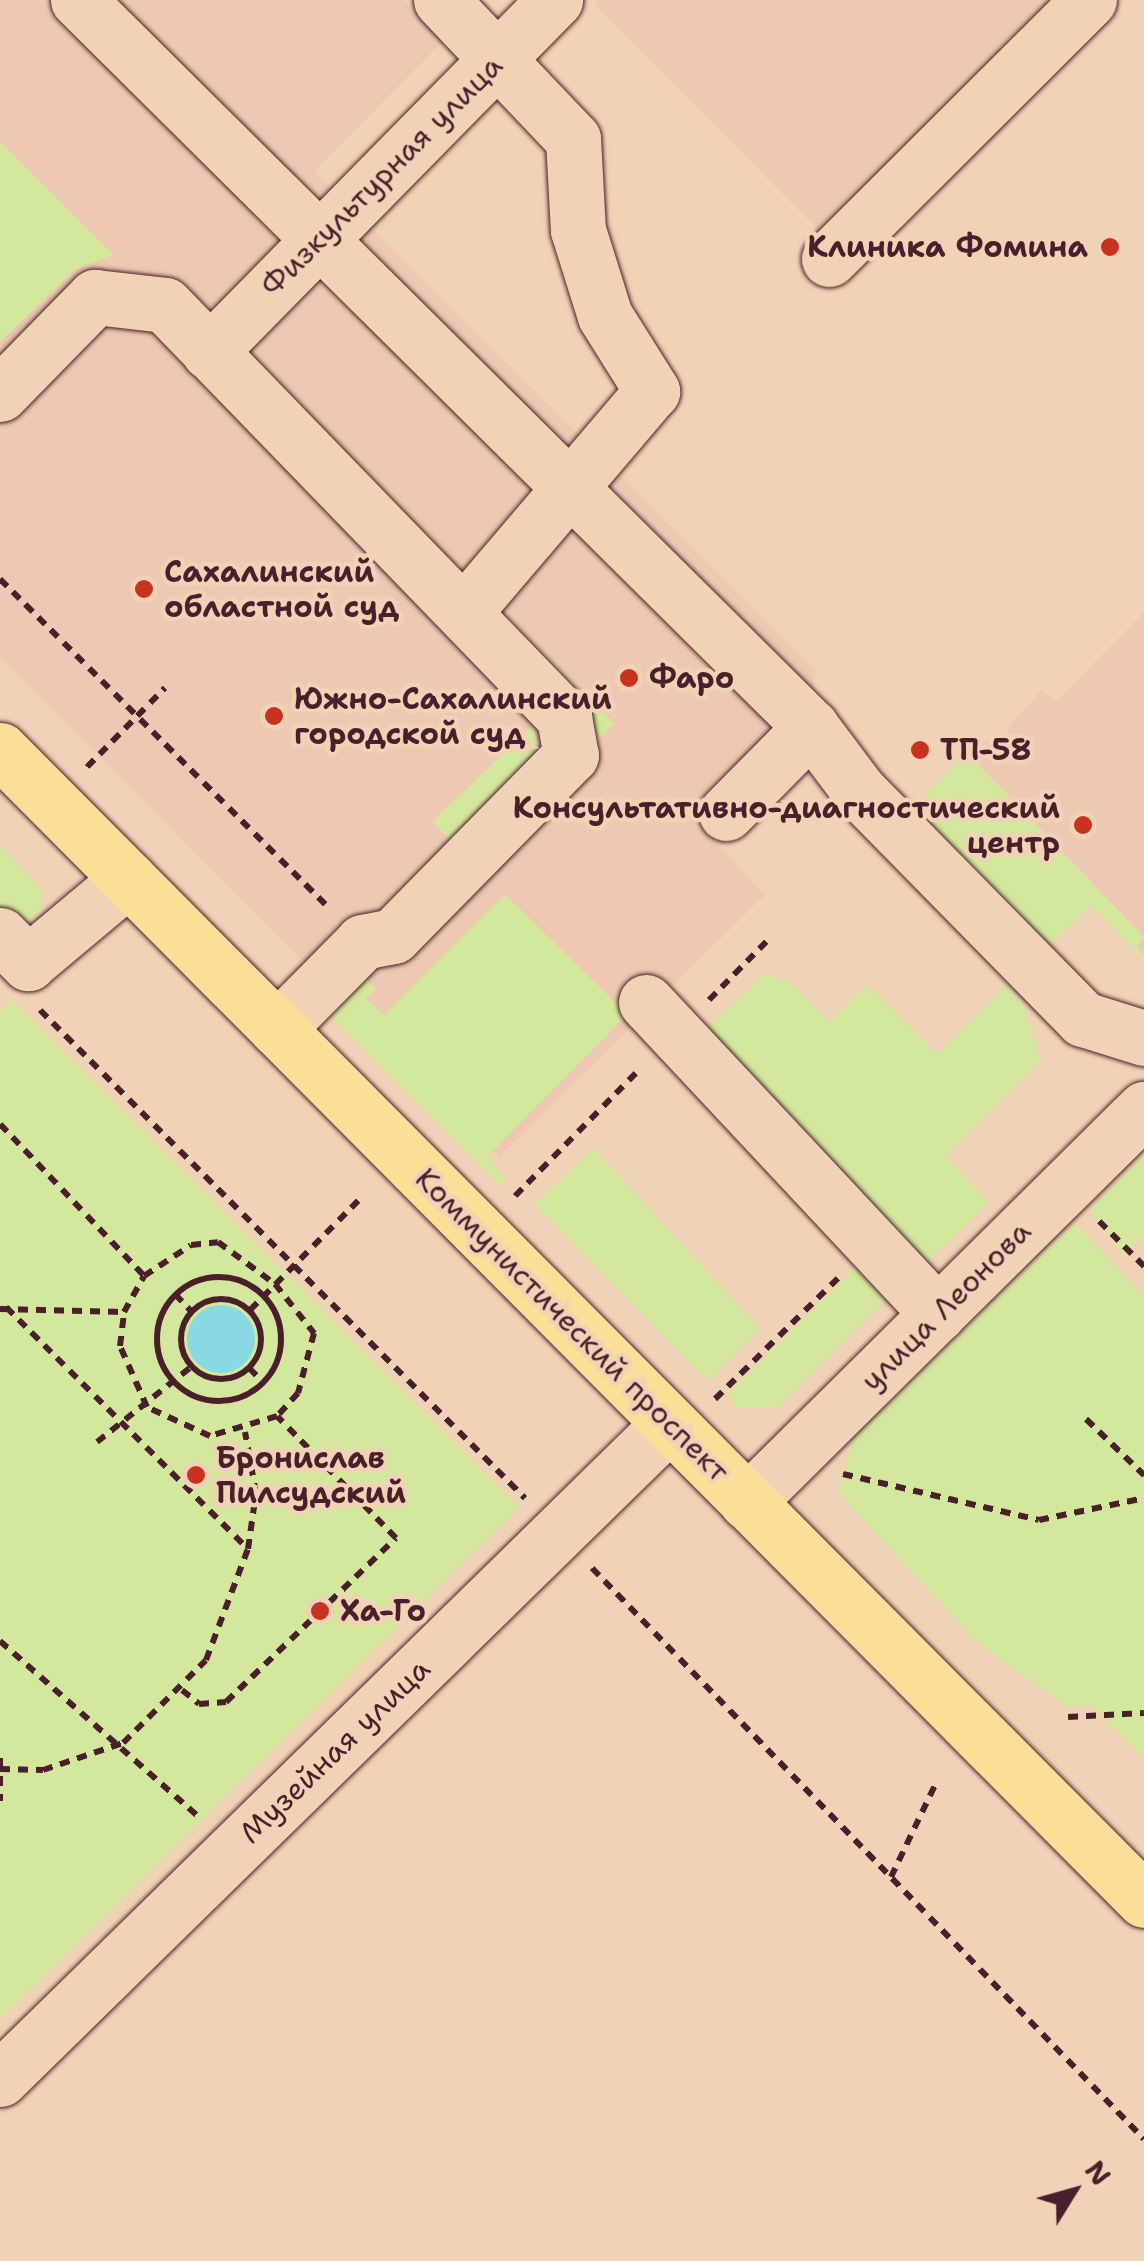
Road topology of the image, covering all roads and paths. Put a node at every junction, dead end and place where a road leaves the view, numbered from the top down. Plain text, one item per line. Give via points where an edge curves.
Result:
1 (78, 0) edge
2 (441, 0) edge
3 (555, 0) edge
4 (1088, 0) edge
5 (497, 60) junction
6 (320, 239) junction
7 (829, 258) dead end
8 (209, 352) junction
9 (0, 394) edge
10 (574, 491) junction
11 (0, 579) edge
12 (464, 612) junction
13 (166, 688) dead end
14 (137, 716) junction
15 (811, 727) junction
16 (0, 750) edge
17 (86, 768) dead end
18 (726, 813) dead end
19 (128, 878) junction
20 (0, 935) edge
21 (363, 942) junction
22 (24, 994) dead end
23 (646, 1002) dead end
24 (277, 1029) junction
25 (1144, 1038) edge
26 (1144, 1110) edge
27 (0, 1124) edge
28 (360, 1199) dead end
29 (1084, 1206) dead end
30 (872, 1244) junction
31 (294, 1265) junction
32 (1144, 1266) edge
33 (144, 1276) junction
34 (275, 1284) junction
35 (175, 1294) junction
36 (265, 1295) junction
37 (3, 1308) edge
38 (250, 1310) junction
39 (192, 1311) junction
40 (124, 1312) junction
41 (938, 1314) junction
42 (192, 1367) junction
43 (250, 1368) junction
44 (175, 1382) junction
45 (264, 1383) junction
46 (147, 1407) junction
47 (692, 1411) junction
48 (277, 1416) junction
49 (1086, 1418) dead end
50 (123, 1424) junction
51 (245, 1432) junction
52 (97, 1442) dead end
53 (830, 1470) dead end
54 (1144, 1476) edge
55 (1144, 1498) edge
56 (747, 1502) junction
57 (534, 1507) dead end
58 (248, 1550) junction
59 (589, 1564) dead end
60 (0, 1641) edge
61 (182, 1690) junction
62 (1144, 1713) edge
63 (1068, 1717) dead end
64 (123, 1743) junction
65 (0, 1758) edge
66 (0, 1769) edge
67 (936, 1784) dead end
68 (0, 1801) edge
69 (202, 1820) dead end
70 (890, 1877) junction
71 (1144, 1900) edge
72 (0, 2079) edge
73 (1144, 2139) edge

1 - 6 street
2 - 5 street
3 - 5 street, Физкультурная улица
4 - 7 street
5 - 6 street, Физкультурная улица
5 - 10 street via 573,139 578,230 605,316 660,404
6 - 8 street, Физкультурная улица
6 - 10 street
8 - 9 street via 165,305 94,296
8 - 12 street
10 - 12 street
10 - 15 street
11 - 14 path
12 - 21 street via 564,717 571,755 393,936
13 - 14 path
14 - 17 path
14 - 21 path
15 - 18 street
15 - 25 street via 859,791 1083,1019
16 - 19 main road, Коммунистический проспект
19 - 20 street via 28,963
19 - 24 main road, Коммунистический проспект
21 - 24 street
22 - 31 path
23 - 30 street
24 - 47 main road, Коммунистический проспект
26 - 41 street, улица Леонова
27 - 33 path
28 - 31 path
29 - 32 path
30 - 41 street
30 - 47 path
31 - 34 path
31 - 57 path
33 - 34 path via 178,1251 218,1242
33 - 40 path
34 - 36 path
34 - 48 path via 314,1332 298,1392
35 - 36 path via 219,1276
35 - 39 path
35 - 44 path via 156,1338
36 - 38 path
36 - 45 path via 282,1339
37 - 40 path
37 - 50 path
38 - 39 path via 220,1298
38 - 43 path via 262,1339
39 - 42 path via 180,1339
40 - 46 path via 120,1346
41 - 56 street, улица Леонова
42 - 43 path via 220,1380
42 - 44 path
43 - 45 path
44 - 45 path via 219,1401
44 - 46 path
46 - 50 path
46 - 51 path via 176,1427
47 - 56 main road, Коммунистический проспект
47 - 72 street, Музейная улица
48 - 51 path
48 - 61 path via 396,1538 226,1702 200,1704
49 - 54 path
50 - 52 path
50 - 58 path
51 - 58 path via 256,1493
53 - 55 path via 1039,1520
56 - 71 main road, Коммунистический проспект
58 - 61 path via 232,1606
59 - 70 path
60 - 64 path
61 - 64 path
62 - 63 path
64 - 66 path via 71,1764
64 - 69 path
65 - 66 path
66 - 68 path
67 - 70 path
70 - 73 path

